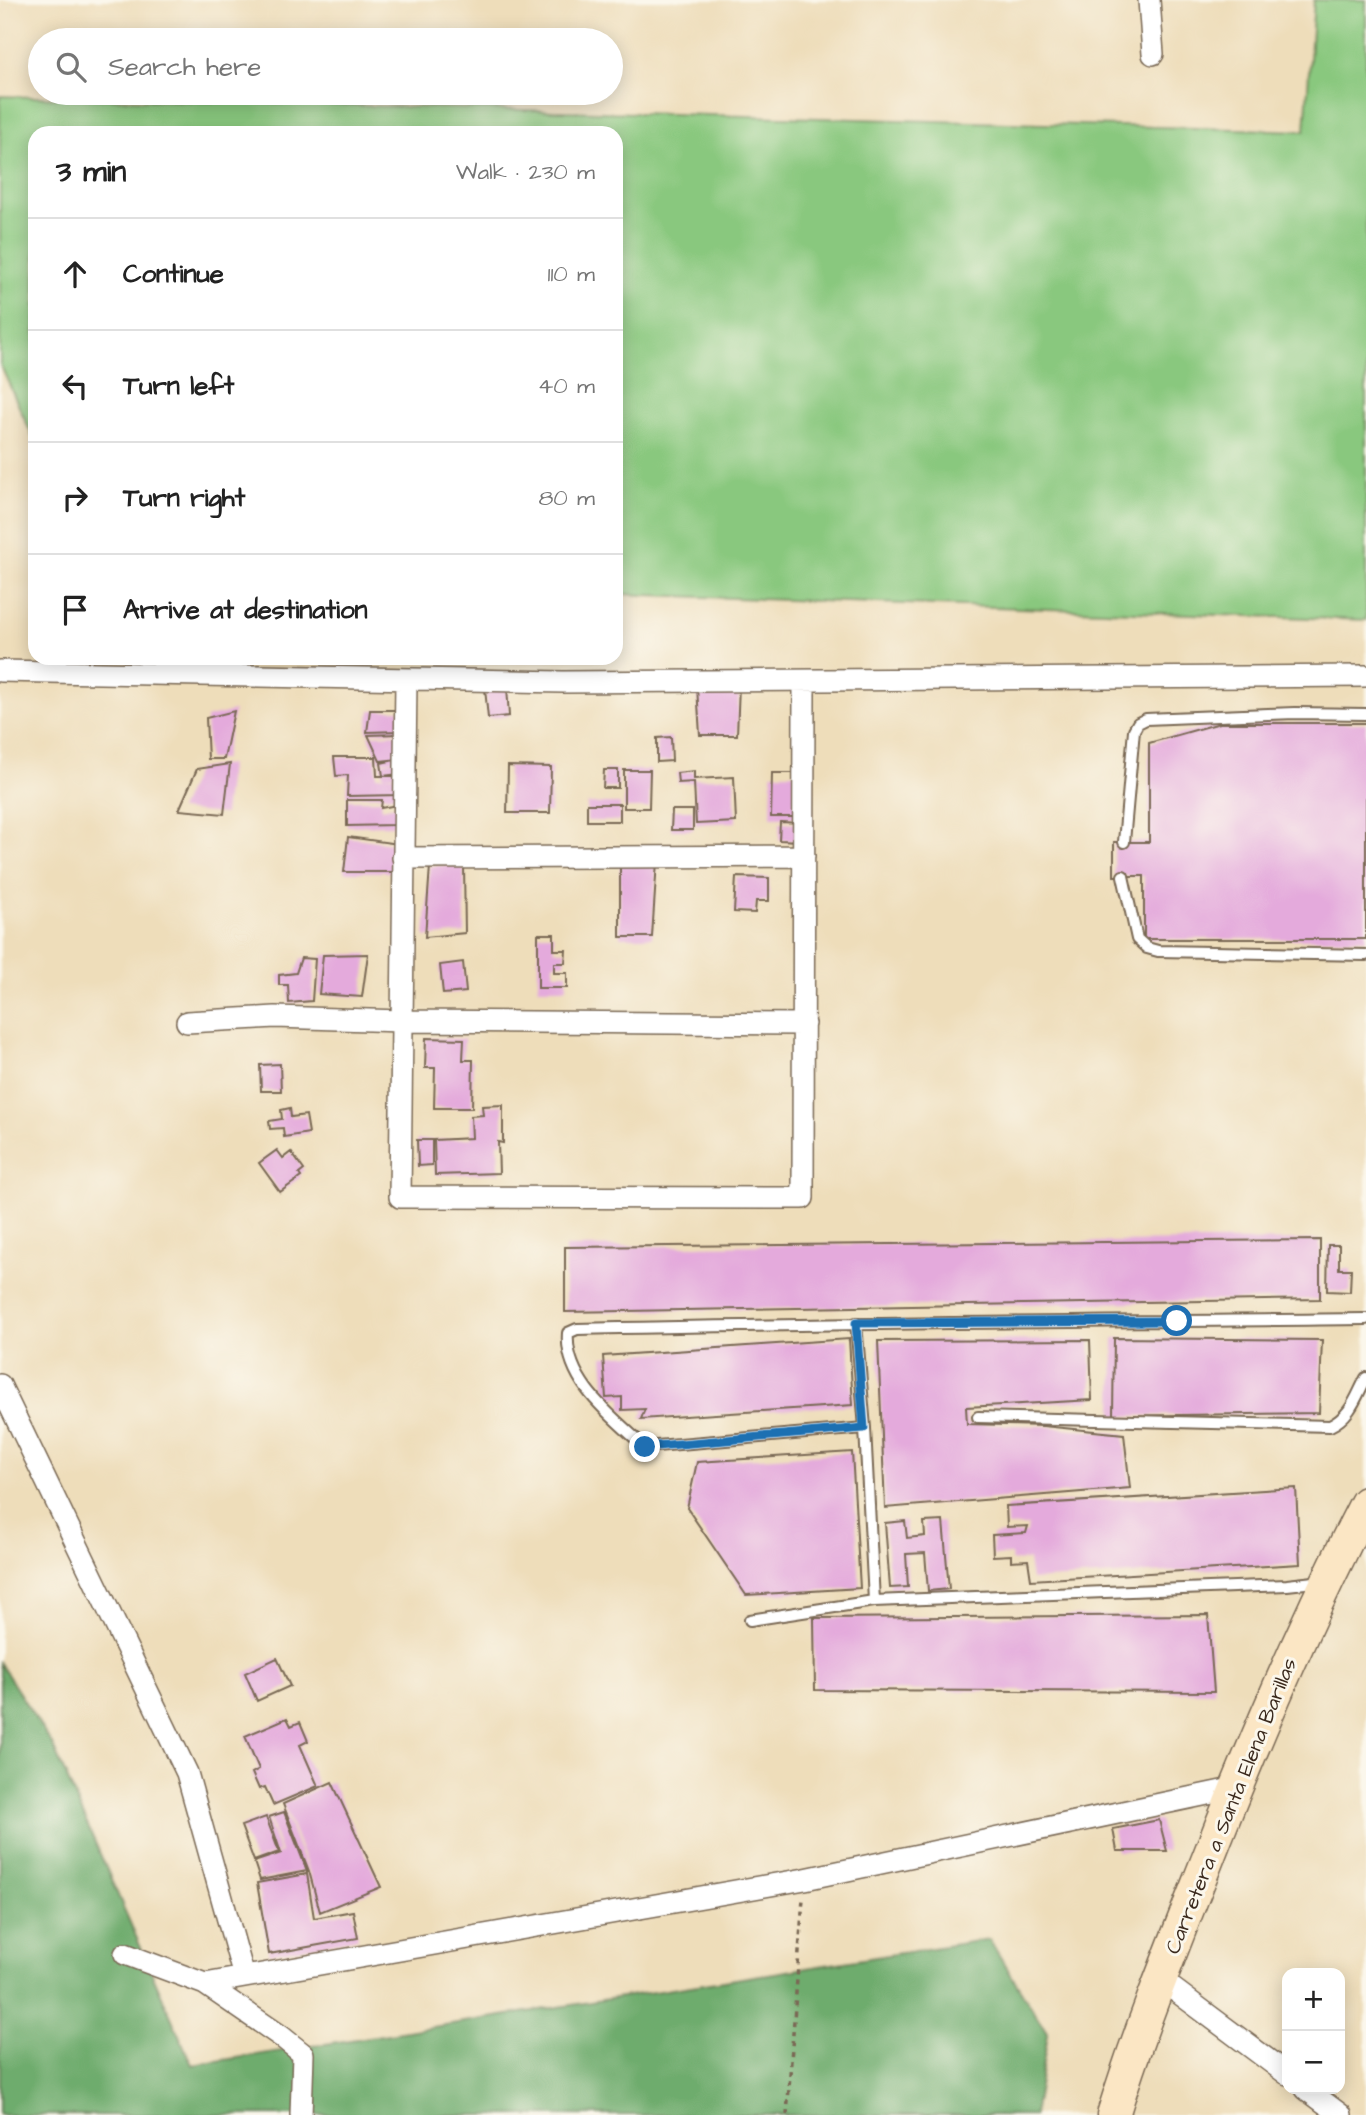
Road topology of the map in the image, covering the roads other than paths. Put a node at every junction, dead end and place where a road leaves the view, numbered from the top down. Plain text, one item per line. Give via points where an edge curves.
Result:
1 (1149, 0) edge
2 (1153, 54) dead end
3 (0, 671) edge
4 (1366, 676) edge
5 (406, 680) junction
6 (804, 681) junction
7 (1366, 714) edge
8 (1124, 842) dead end
9 (804, 856) junction
10 (403, 858) junction
11 (1122, 876) dead end
12 (1366, 955) edge
13 (401, 1021) junction
14 (187, 1022) dead end
15 (804, 1024) junction
16 (1366, 1319) edge
17 (856, 1323) junction
18 (1366, 1378) edge
19 (0, 1385) edge
20 (978, 1417) dead end
21 (864, 1428) junction
22 (1366, 1503) edge
23 (1326, 1581) junction
24 (874, 1601) junction
25 (750, 1620) dead end
26 (1236, 1788) junction
27 (125, 1954) dead end
28 (244, 1977) junction
29 (1160, 1979) junction
30 (205, 1984) junction
31 (1282, 2070) edge
32 (1313, 2094) edge
33 (301, 2115) edge
34 (1113, 2115) edge
35 (1341, 2115) edge

1 - 2 street
3 - 5 street
4 - 6 street
5 - 6 street
5 - 10 street
6 - 9 street
7 - 8 lane via 1296,713 1138,723
9 - 10 street
9 - 15 street
10 - 13 street
11 - 12 lane via 1137,939 1147,948
13 - 14 street via 275,1017
13 - 15 street
13 - 15 street via 400,1197 803,1198
16 - 17 lane
17 - 21 lane
17 - 21 lane via 577,1329 568,1334 567,1345 579,1380 591,1396 645,1447
18 - 20 lane via 1350,1410 1330,1426
19 - 28 street via 187,1773
21 - 24 lane
22 - 23 main road, Carretera a Santa Elena Barillas
23 - 24 lane
23 - 26 main road, Carretera a Santa Elena Barillas
24 - 25 lane
26 - 28 street via 805,1879
26 - 29 main road, Carretera a Santa Elena Barillas
27 - 30 street
28 - 30 street
29 - 31 street
29 - 34 main road, Carretera a Santa Elena Barillas
30 - 33 street via 303,2054
32 - 35 street

